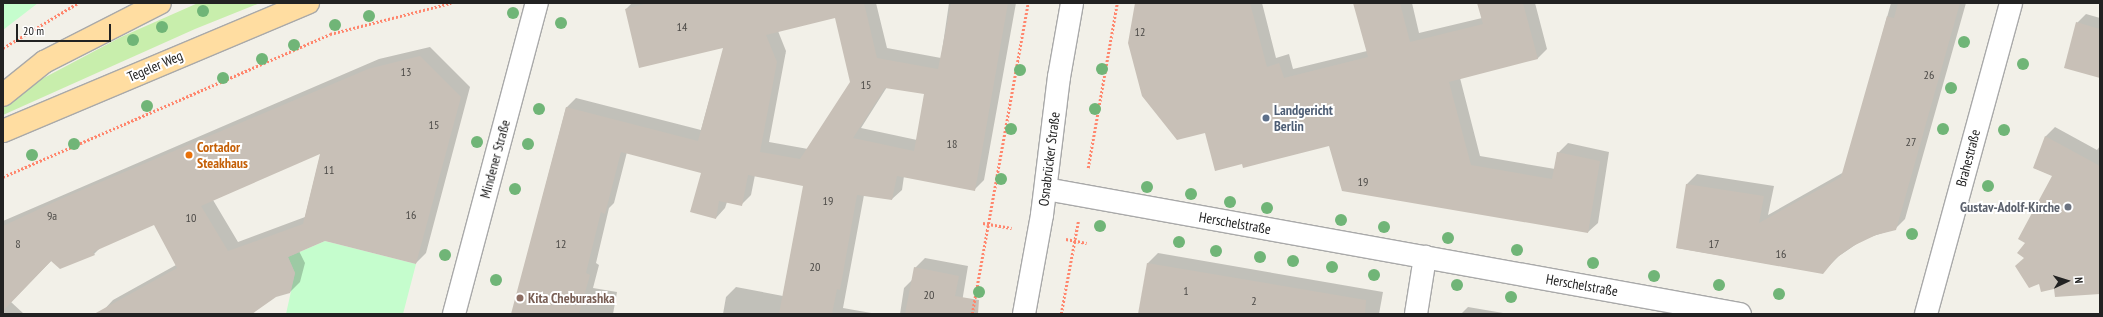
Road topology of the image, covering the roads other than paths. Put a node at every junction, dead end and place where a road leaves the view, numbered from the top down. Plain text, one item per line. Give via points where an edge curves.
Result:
1 (160, 3) edge
2 (308, 3) edge
3 (536, 3) edge
4 (1072, 3) edge
5 (2011, 3) edge
6 (3, 95) edge
7 (3, 131) edge
8 (1046, 189) junction
9 (1425, 257) junction
10 (454, 314) edge
11 (1024, 314) edge
12 (1416, 314) edge
13 (1740, 314) edge
14 (1926, 314) edge

1 - 6 main road via 44,62
2 - 7 main road, Tegeler Weg
3 - 10 street, Mindener Straße
4 - 8 street, Osnabrücker Straße via 1059,77
5 - 14 street, Brahestraße
8 - 9 street, Herschelstraße
8 - 11 street, Osnabrücker Straße
9 - 12 street
9 - 13 street, Herschelstraße

